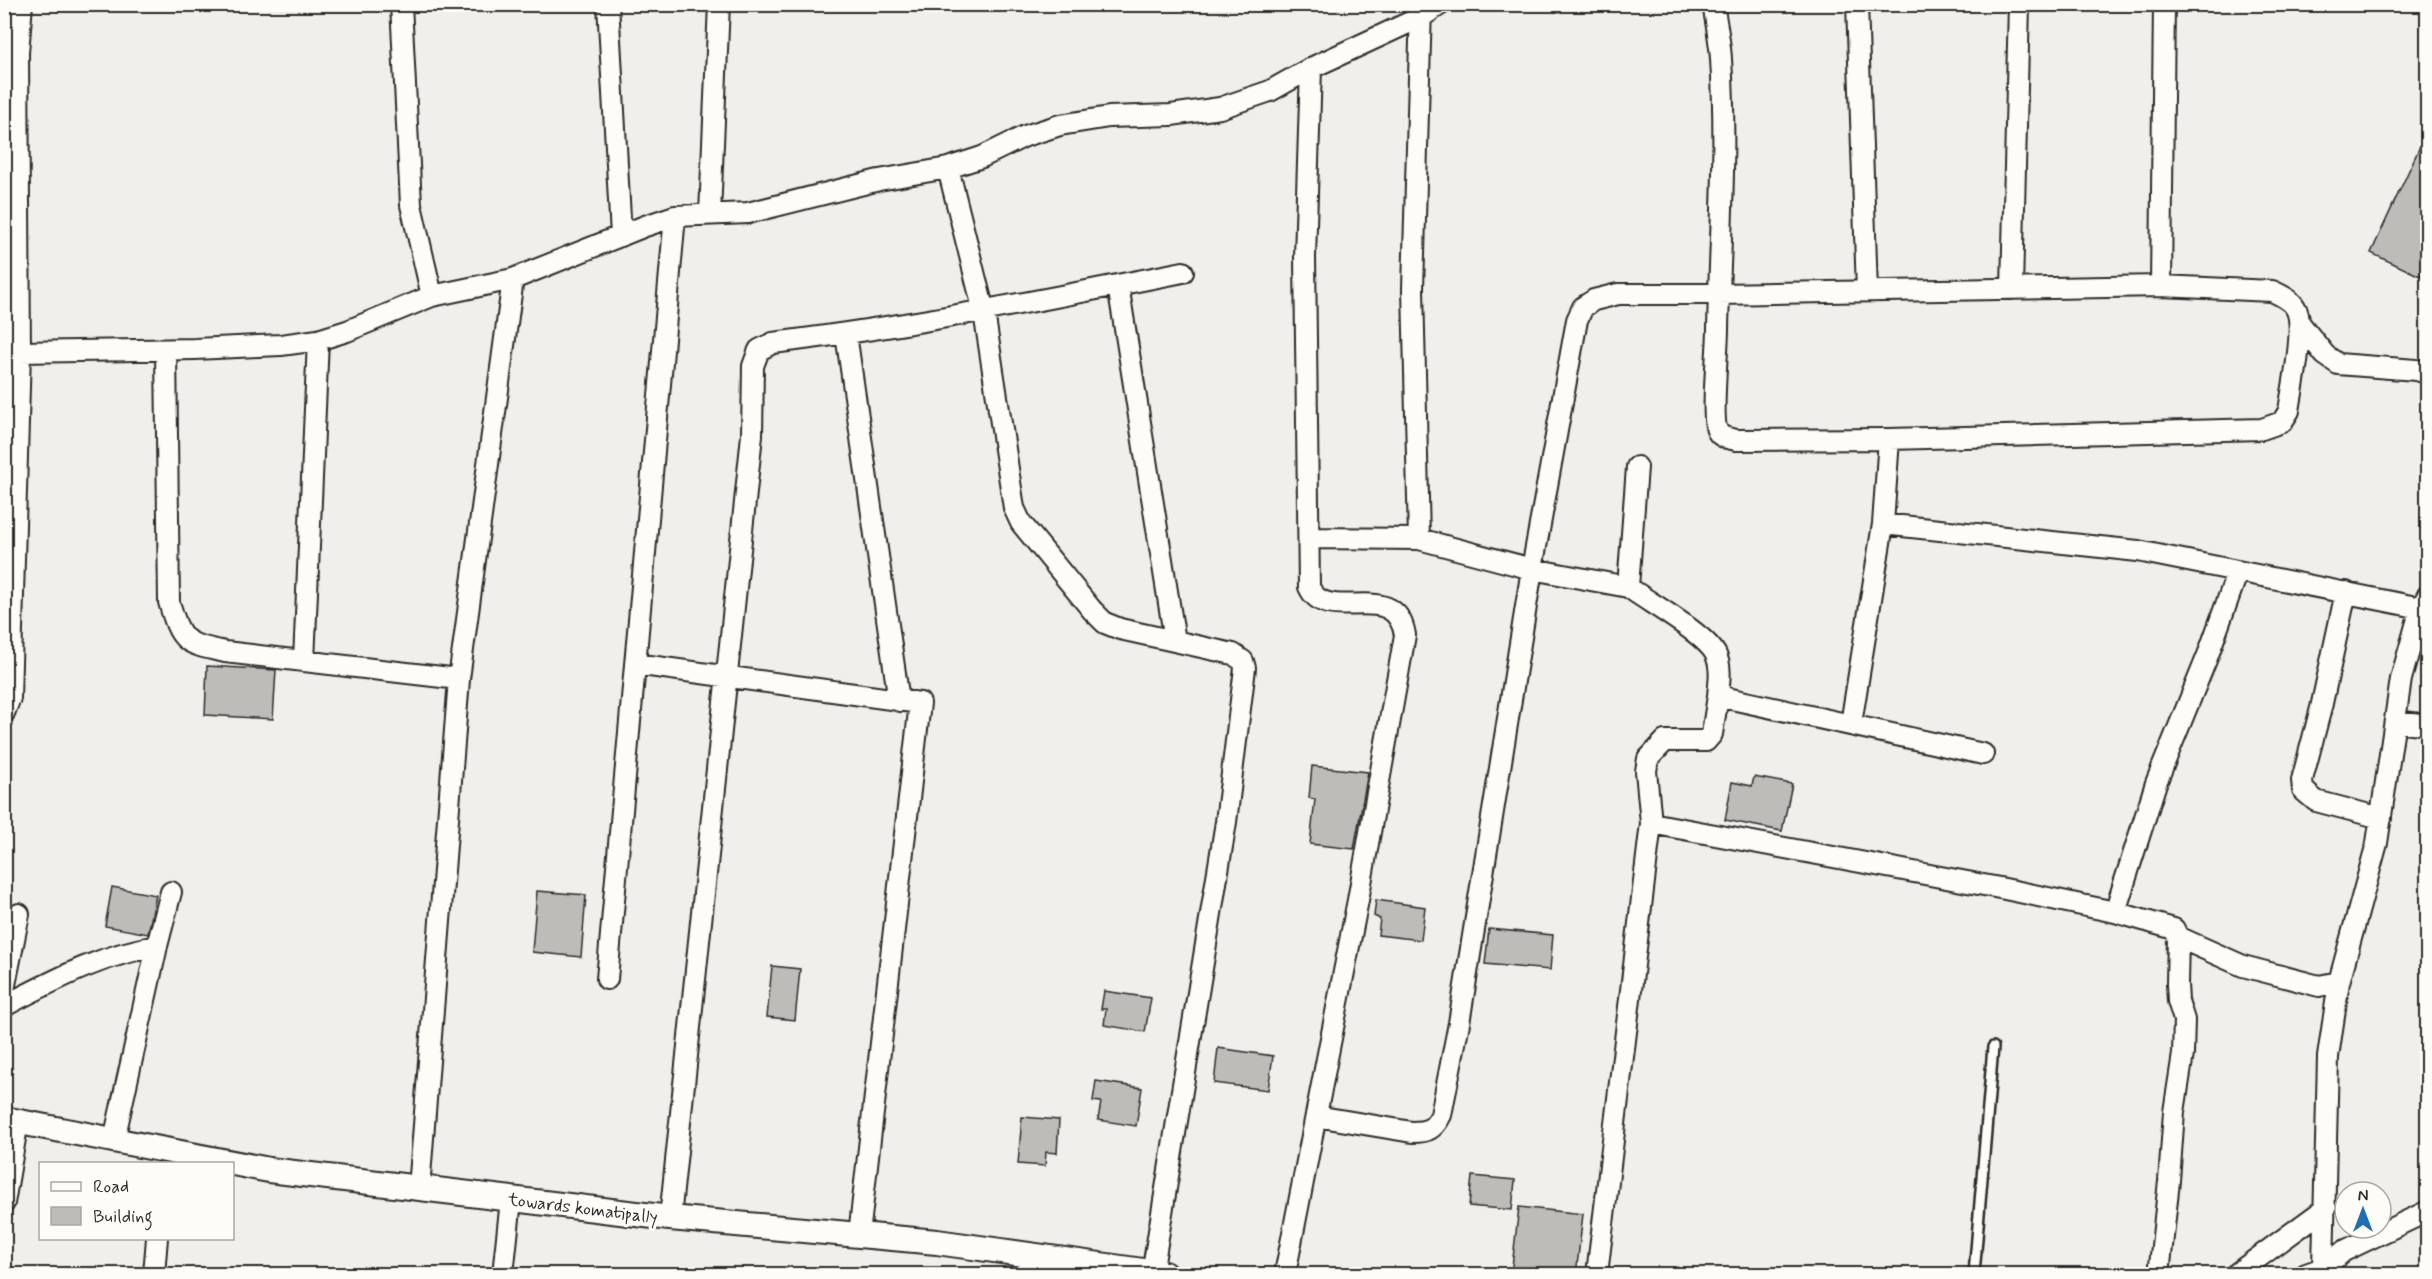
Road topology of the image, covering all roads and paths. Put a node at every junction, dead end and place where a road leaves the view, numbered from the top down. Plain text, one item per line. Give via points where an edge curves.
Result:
1 (22, 4) edge
2 (401, 4) edge
3 (608, 4) edge
4 (718, 4) edge
5 (1442, 4) edge
6 (1713, 4) edge
7 (1857, 4) edge
8 (2019, 4) edge
9 (2164, 4) edge
10 (1421, 11) edge
11 (1311, 68) junction
12 (948, 168) junction
13 (710, 214) junction
14 (675, 216) junction
15 (621, 236) junction
16 (1183, 272) dead end
17 (513, 279) junction
18 (1118, 285) junction
19 (2161, 286) junction
20 (2012, 289) junction
21 (1867, 291) junction
22 (1719, 294) junction
23 (432, 296) junction
24 (984, 312) junction
25 (2301, 325) junction
26 (846, 334) junction
27 (318, 340) junction
28 (166, 350) junction
29 (12, 355) edge
30 (2427, 373) edge
31 (1889, 440) junction
32 (1638, 467) dead end
33 (1883, 524) junction
34 (1309, 538) junction
35 (1419, 539) junction
36 (1532, 569) junction
37 (2238, 571) junction
38 (1628, 587) junction
39 (2346, 592) junction
40 (2424, 602) edge
41 (1175, 641) junction
42 (304, 661) junction
43 (635, 664) junction
44 (726, 676) junction
45 (459, 679) junction
46 (1718, 696) junction
47 (899, 700) junction
48 (4, 713) edge
49 (2396, 721) junction
50 (1851, 724) junction
51 (2427, 725) edge
52 (1983, 754) dead end
53 (2381, 818) junction
54 (1650, 823) junction
55 (171, 892) dead end
56 (2115, 912) junction
57 (19, 914) dead end
58 (2178, 938) junction
59 (157, 945) junction
60 (607, 979) dead end
61 (2339, 982) junction
62 (4, 990) edge
63 (4, 1006) edge
64 (1993, 1047) dead end
65 (1316, 1116) junction
66 (11, 1120) edge
67 (114, 1140) junction
68 (168, 1157) edge
69 (207, 1162) edge
70 (234, 1165) edge
71 (419, 1189) junction
72 (511, 1200) junction
73 (4, 1203) edge
74 (2326, 1208) junction
75 (2427, 1211) edge
76 (670, 1218) junction
77 (859, 1235) junction
78 (157, 1240) edge
79 (2318, 1272) edge
80 (1156, 1274) edge
81 (154, 1275) edge
82 (503, 1275) edge
83 (1285, 1275) edge
84 (1597, 1275) edge
85 (1974, 1275) edge
86 (2159, 1275) edge
87 (2236, 1275) edge

1 - 29 street
2 - 23 street via 411,205
3 - 15 street
4 - 13 street
5 - 10 street
6 - 22 street via 1721,57 1723,146
7 - 21 street
8 - 20 street
9 - 19 street
10 - 11 street
10 - 35 street via 1413,289
11 - 12 street via 1270,91 1220,108 1060,125 1025,135 982,157
11 - 34 street via 1305,257
12 - 13 street via 879,180 748,213
12 - 24 street
13 - 14 street
14 - 15 street
14 - 43 street
15 - 17 street
16 - 18 street
17 - 23 street
17 - 45 street
18 - 24 street
18 - 41 street
19 - 20 street
19 - 25 street via 2272,291 2296,308
20 - 21 street
21 - 22 street
22 - 31 street via 1714,417 1722,437
22 - 36 street via 1618,294 1583,307 1577,320
23 - 27 street
24 - 26 street
24 - 41 street via 1014,508 1021,523 1105,623
25 - 30 street via 2325,355 2338,364
25 - 31 street via 2289,411 2274,427
26 - 44 street via 773,343 759,351 753,366 752,435
26 - 47 street
27 - 28 street
27 - 42 street
28 - 29 street
28 - 42 street via 169,602 176,628 192,645
29 - 48 street via 10,698
31 - 33 street
32 - 38 street
33 - 37 street via 2138,551
33 - 50 street
34 - 35 street
34 - 65 street via 1309,587 1313,595 1332,603 1391,609 1399,615 1405,635
35 - 36 street
36 - 38 street
36 - 65 street via 1459,1023 1436,1126 1426,1132 1412,1132
37 - 39 street
37 - 56 street via 2156,783
38 - 46 street via 1703,639 1716,654 1720,670
39 - 40 street
39 - 53 street via 2302,780 2303,790 2316,801
40 - 49 street via 2402,679
41 - 80 street via 1239,656 1245,674
42 - 45 street
43 - 44 street
43 - 60 street
44 - 47 street
44 - 76 street
45 - 71 street
46 - 50 street
46 - 54 street via 1712,734 1706,741 1665,741 1648,759
47 - 77 street via 920,703
49 - 51 street
49 - 53 street
50 - 52 street
53 - 61 street
54 - 56 street
54 - 84 street
55 - 59 street
56 - 58 street via 2174,929
57 - 62 street
58 - 61 street via 2244,966 2319,986
58 - 86 street via 2183,1054
59 - 63 street via 83,966
59 - 67 street
61 - 74 street via 2328,1057
64 - 85 lane
65 - 83 street
66 - 67 street, towards komatipally
66 - 73 street
67 - 68 street, towards komatipally
68 - 69 street, towards komatipally
70 - 71 street, towards komatipally
71 - 72 street, towards komatipally
72 - 76 street, towards komatipally
72 - 82 street
74 - 79 street
74 - 87 street
75 - 79 street via 2344,1251
76 - 77 street, towards komatipally
77 - 80 street, towards komatipally via 937,1242
78 - 81 street

